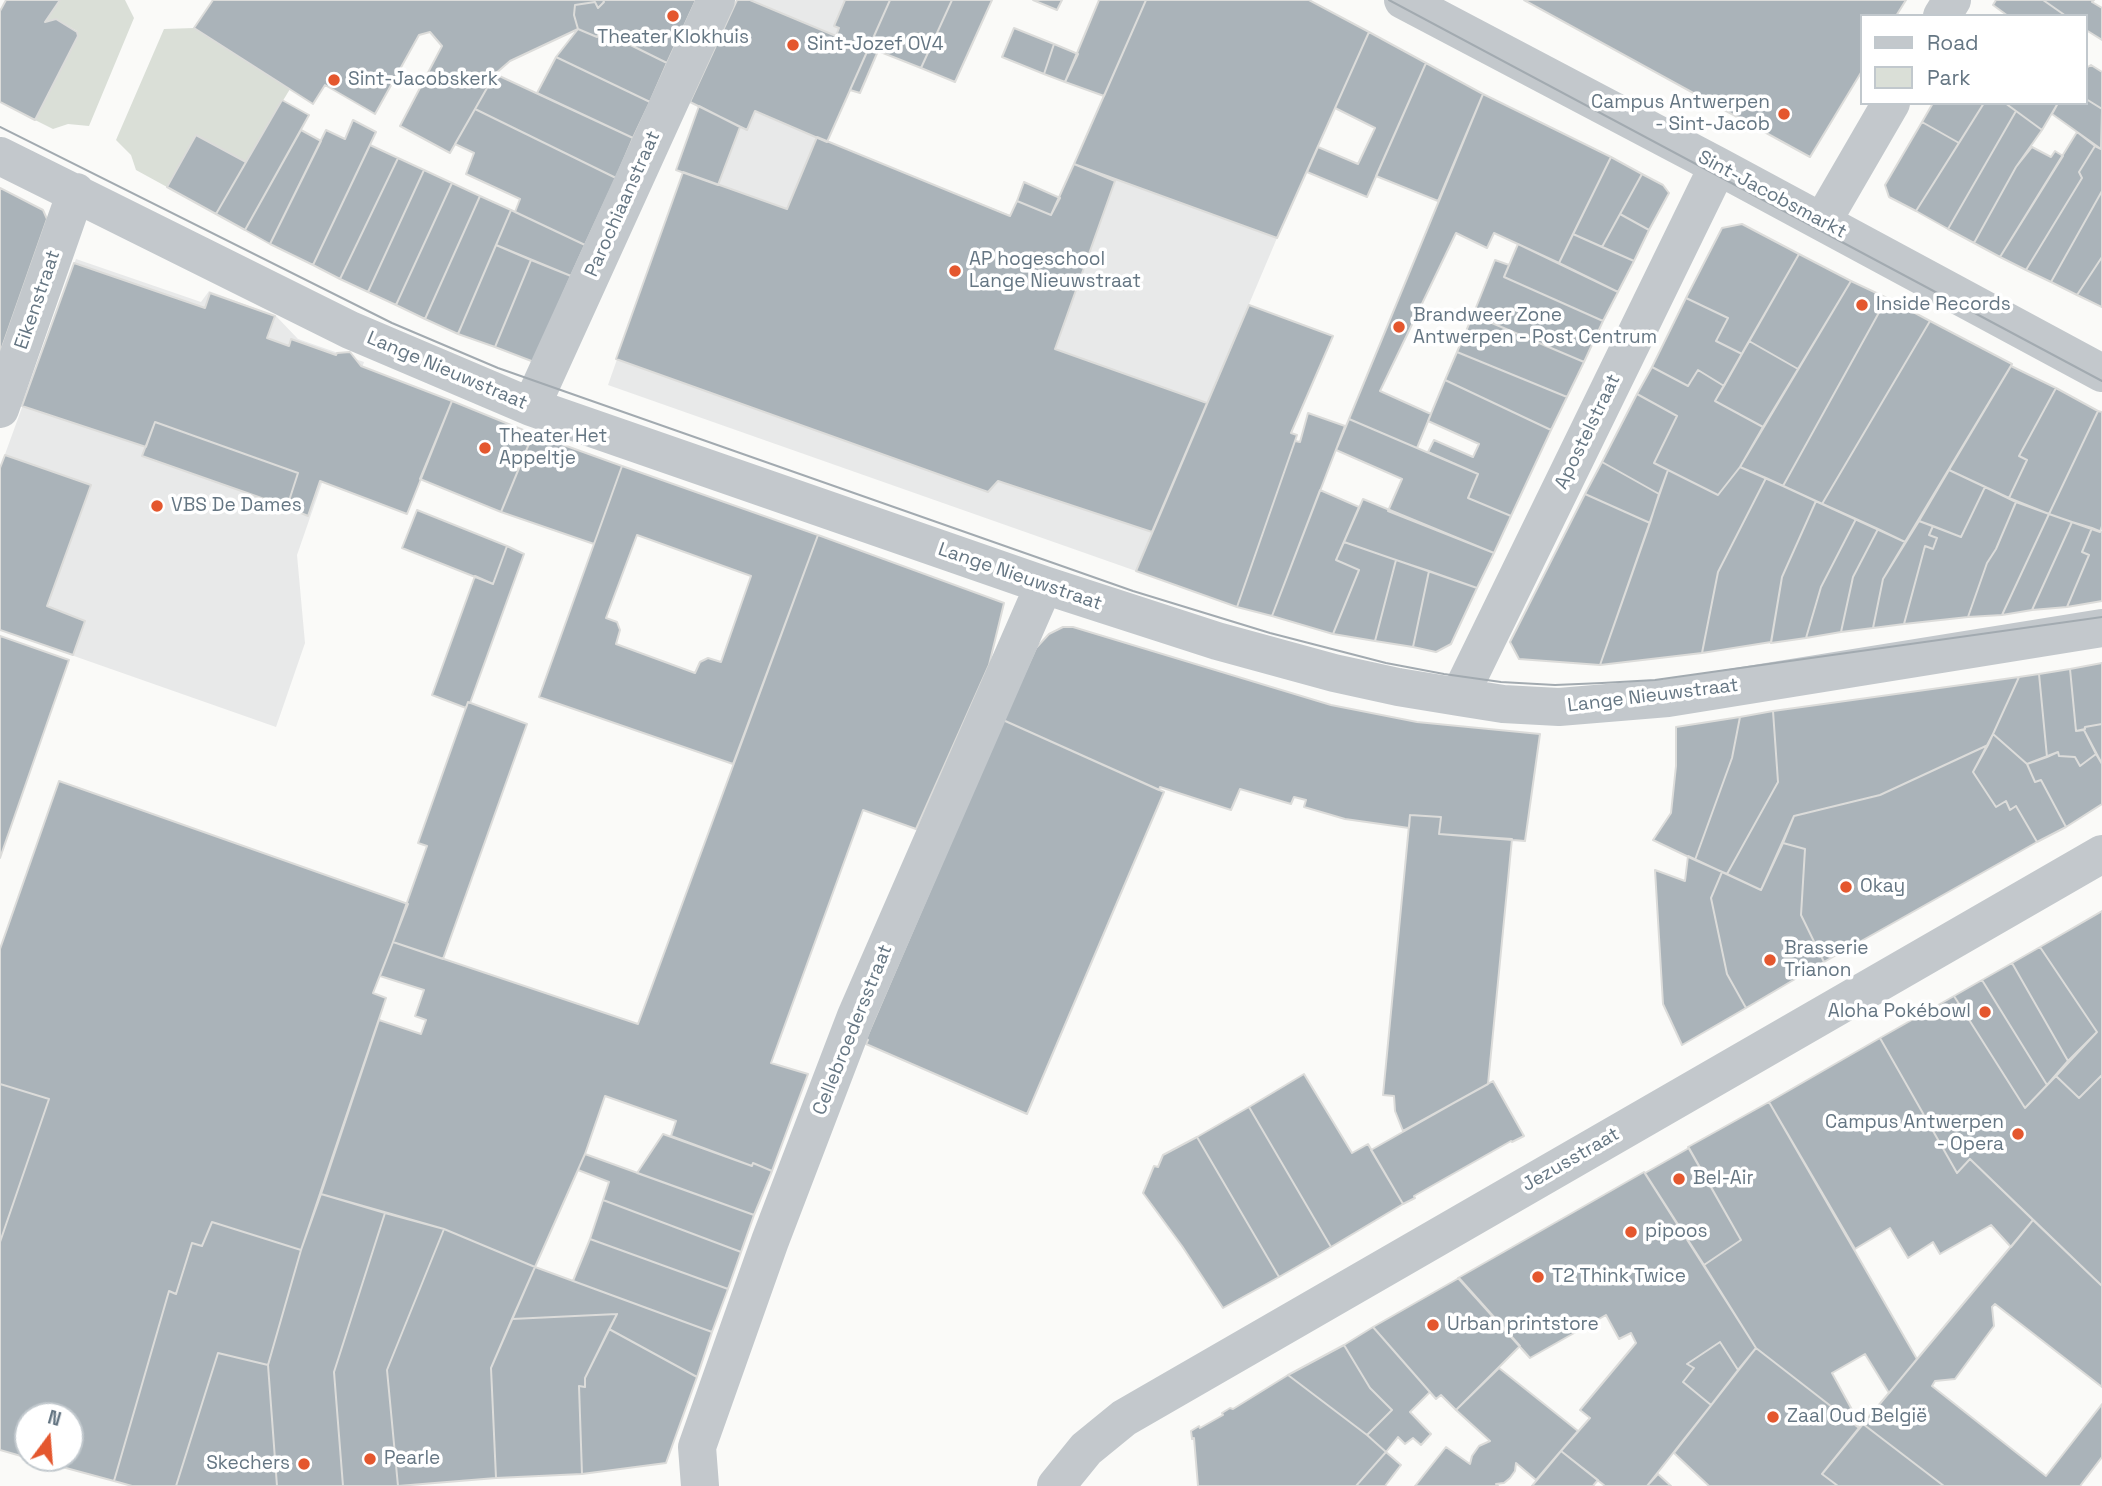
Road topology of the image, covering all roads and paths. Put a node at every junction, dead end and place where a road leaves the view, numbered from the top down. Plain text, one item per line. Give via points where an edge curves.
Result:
1 (716, 0) edge
2 (1403, 0) edge
3 (1890, 105) edge
4 (0, 156) edge
5 (1718, 166) junction
6 (76, 192) junction
7 (1822, 222) junction
8 (2102, 373) edge
9 (531, 407) junction
10 (0, 409) edge
11 (1044, 585) junction
12 (2102, 628) edge
13 (1459, 697) junction
14 (2102, 855) edge
15 (700, 1486) edge
16 (1056, 1486) edge

1 - 9 street, Parochiaanstraat
2 - 5 street, Sint-Jacobsmarkt
3 - 7 street
4 - 6 street, Lange Nieuwstraat
5 - 7 street, Sint-Jacobsmarkt
5 - 13 street, Apostelstraat
6 - 9 street, Lange Nieuwstraat via 350,330
6 - 10 street, Eikenstraat
7 - 8 street, Sint-Jacobsmarkt
9 - 11 street, Lange Nieuwstraat
11 - 13 street, Lange Nieuwstraat via 1280,659
11 - 15 street, Cellebroedersstraat via 856,1016 770,1241 697,1447
12 - 13 street, Lange Nieuwstraat via 1668,698 1559,707
14 - 16 street, Jezusstraat via 1124,1418 1086,1449

